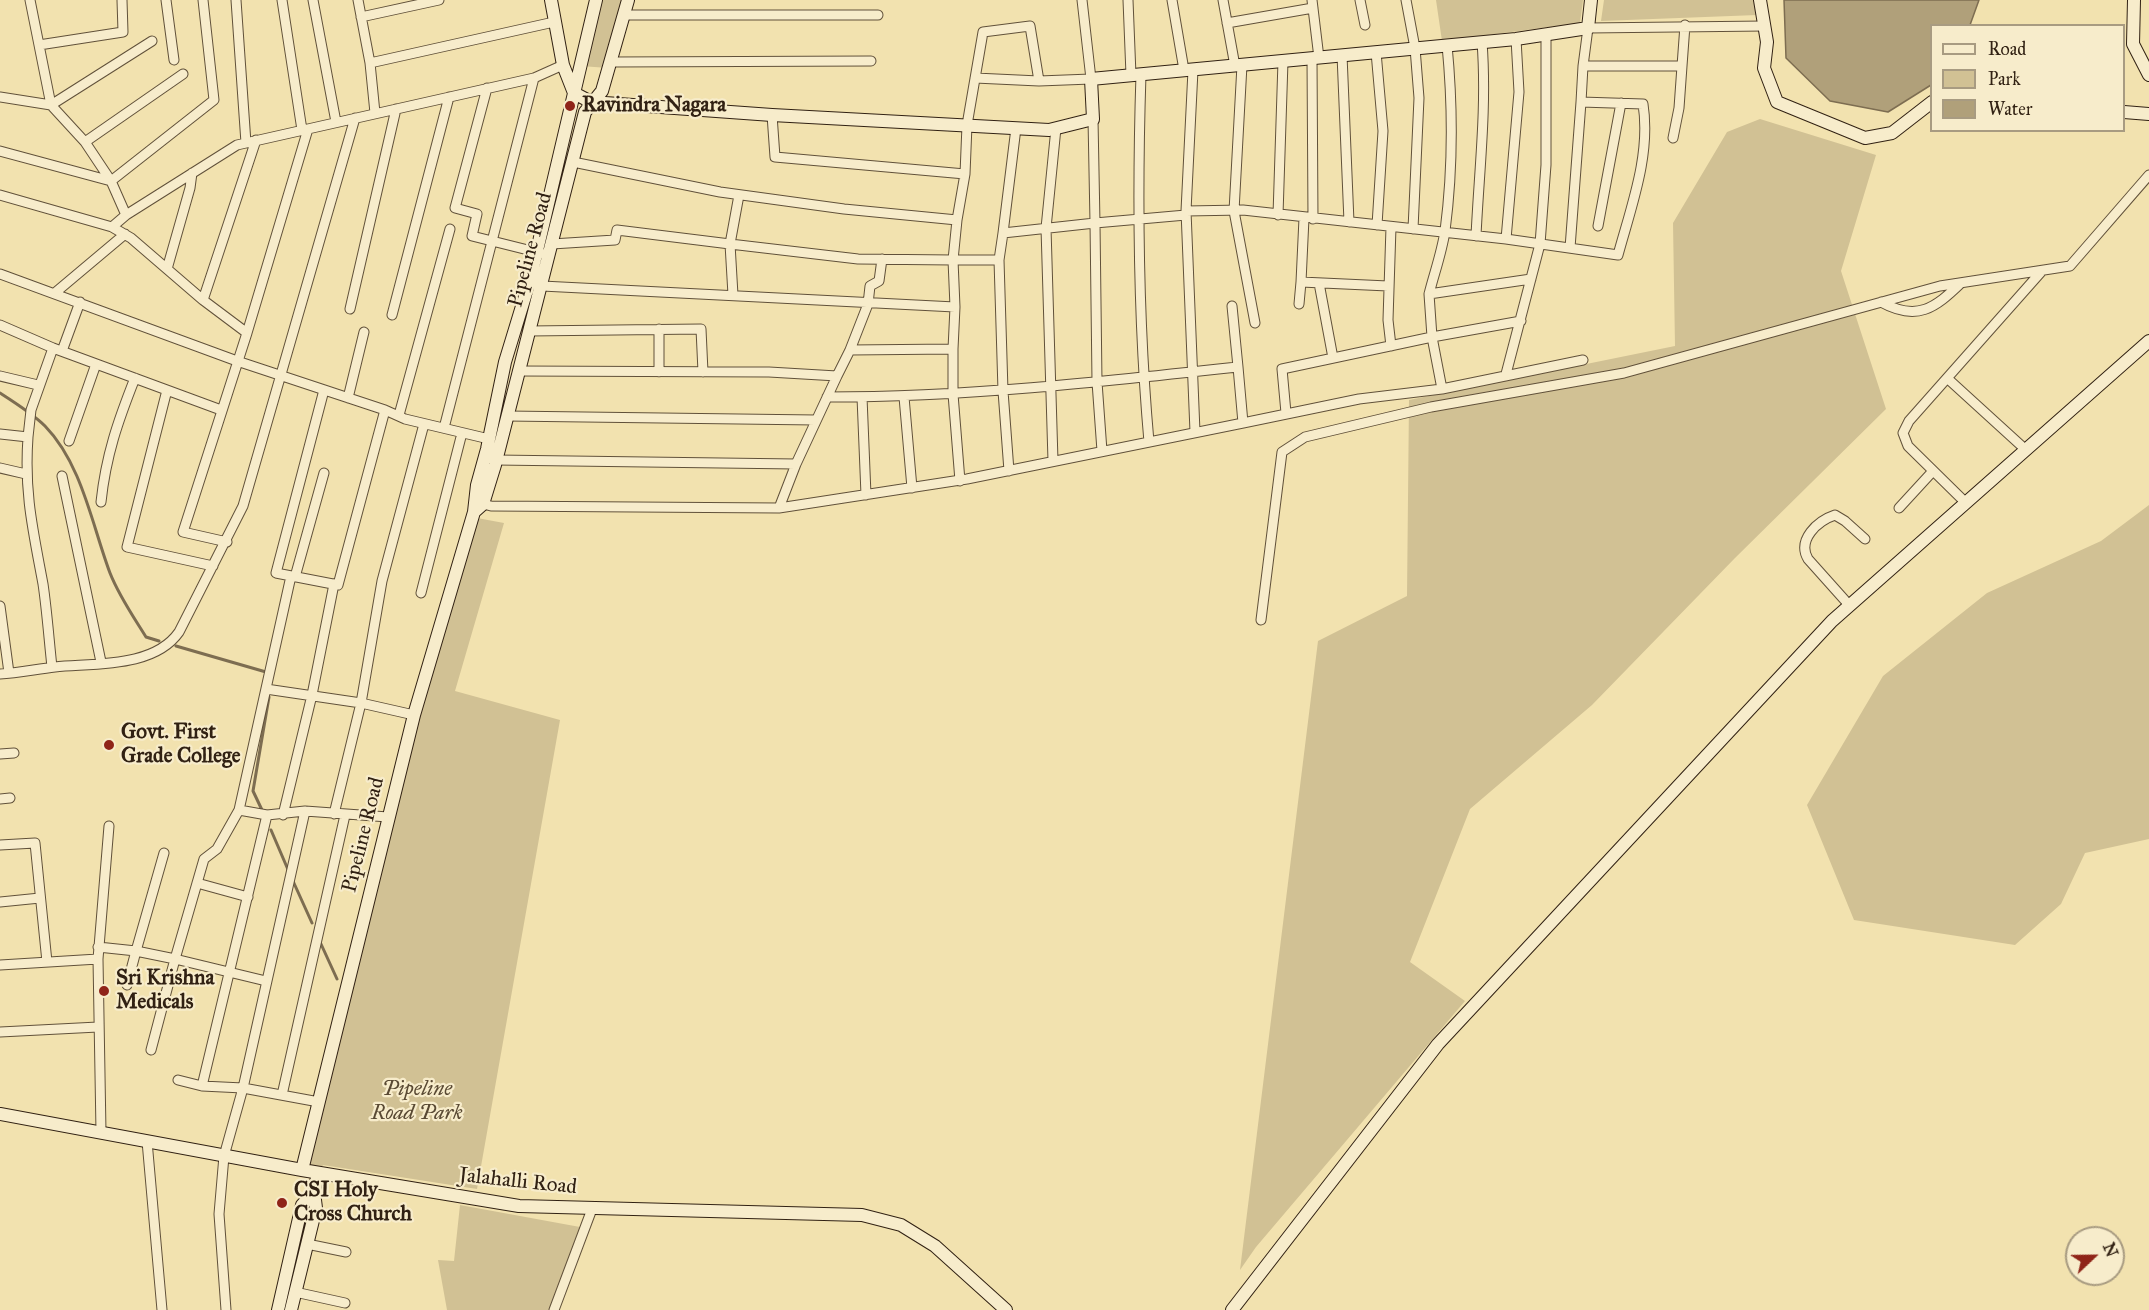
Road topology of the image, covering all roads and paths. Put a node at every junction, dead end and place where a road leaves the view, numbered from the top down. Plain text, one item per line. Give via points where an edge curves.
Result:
1 (30, 0) edge
2 (122, 0) edge
3 (166, 0) edge
4 (203, 0) edge
5 (236, 0) edge
6 (282, 0) edge
7 (313, 0) edge
8 (358, 0) edge
9 (439, 0) edge
10 (551, 0) edge
11 (596, 0) edge
12 (628, 0) edge
13 (1082, 0) edge
14 (1128, 0) edge
15 (1172, 0) edge
16 (1223, 0) edge
17 (1360, 0) edge
18 (1406, 0) edge
19 (1591, 0) edge
20 (1760, 0) edge
21 (2134, 0) edge
22 (1312, 4) edge
23 (624, 15) junction
24 (878, 15) dead end
25 (361, 17) junction
26 (554, 22) junction
27 (1227, 23) junction
28 (1365, 25) dead end
29 (1685, 25) junction
30 (1765, 26) junction
31 (1588, 28) junction
32 (1546, 34) junction
33 (1515, 39) junction
34 (152, 41) dead end
35 (1482, 42) junction
36 (39, 45) junction
37 (1447, 45) junction
38 (1414, 48) junction
39 (1376, 52) junction
40 (1342, 55) junction
41 (1315, 58) junction
42 (174, 60) dead end
43 (1283, 61) junction
44 (612, 62) junction
45 (871, 62) dead end
46 (370, 63) junction
47 (563, 65) junction
48 (1238, 65) junction
49 (1583, 66) junction
50 (1682, 66) junction
51 (1189, 70) junction
52 (183, 74) dead end
53 (1136, 75) junction
54 (2149, 75) edge
55 (534, 78) junction
56 (975, 78) junction
57 (1091, 79) junction
58 (1039, 81) junction
59 (487, 88) junction
60 (574, 93) junction
61 (0, 97) edge
62 (449, 97) junction
63 (591, 102) junction
64 (1581, 102) junction
65 (1621, 103) junction
66 (1930, 104) edge
67 (51, 105) junction
68 (396, 109) junction
69 (2125, 112) edge
70 (375, 114) junction
71 (2149, 114) edge
72 (772, 115) junction
73 (355, 118) junction
74 (1093, 119) junction
75 (336, 122) junction
76 (967, 125) junction
77 (1016, 128) junction
78 (1056, 128) junction
79 (305, 129) junction
80 (1673, 138) dead end
81 (251, 141) junction
82 (86, 142) junction
83 (0, 151) edge
84 (573, 162) junction
85 (192, 173) junction
86 (965, 174) junction
87 (2149, 175) edge
88 (111, 181) junction
89 (0, 195) edge
90 (739, 195) junction
91 (1234, 211) junction
92 (1186, 213) junction
93 (1278, 214) junction
94 (126, 215) junction
95 (1308, 218) junction
96 (1138, 219) junction
97 (957, 220) junction
98 (1349, 222) junction
99 (1095, 223) junction
100 (1377, 225) junction
101 (1391, 226) junction
102 (1598, 226) dead end
103 (112, 227) junction
104 (1046, 228) junction
105 (1413, 229) junction
106 (450, 230) dead end
107 (1003, 233) junction
108 (1444, 233) junction
109 (124, 234) junction
110 (1476, 236) junction
111 (1506, 239) junction
112 (492, 241) junction
113 (730, 244) junction
114 (1540, 244) junction
115 (1570, 248) junction
116 (550, 250) junction
117 (535, 252) junction
118 (882, 259) junction
119 (953, 260) junction
120 (999, 260) junction
121 (167, 269) junction
122 (2041, 272) junction
123 (0, 274) edge
124 (1532, 279) junction
125 (1301, 282) junction
126 (1318, 283) junction
127 (1961, 283) junction
128 (542, 286) junction
129 (1388, 286) junction
130 (56, 292) junction
131 (1429, 294) junction
132 (733, 295) junction
133 (203, 300) junction
134 (80, 302) junction
135 (1881, 302) junction
136 (868, 304) junction
137 (1299, 304) dead end
138 (1232, 306) dead end
139 (955, 308) junction
140 (350, 309) dead end
141 (392, 315) dead end
142 (1521, 321) junction
143 (1256, 323) dead end
144 (0, 326) edge
145 (659, 329) junction
146 (530, 331) junction
147 (364, 332) dead end
148 (247, 333) junction
149 (1432, 337) junction
150 (2149, 341) edge
151 (1391, 346) junction
152 (953, 349) junction
153 (57, 350) junction
154 (850, 350) junction
155 (1333, 358) junction
156 (1583, 360) dead end
157 (237, 362) junction
158 (96, 364) junction
159 (1238, 366) junction
160 (518, 371) junction
161 (659, 372) junction
162 (703, 372) junction
163 (1191, 372) junction
164 (1506, 374) junction
165 (0, 376) edge
166 (281, 376) junction
167 (837, 376) junction
168 (1143, 377) junction
169 (135, 378) junction
170 (1947, 378) junction
171 (1097, 382) junction
172 (38, 385) junction
173 (1053, 386) junction
174 (1442, 388) junction
175 (167, 390) junction
176 (324, 390) junction
177 (1003, 391) junction
178 (953, 394) junction
179 (827, 397) junction
180 (862, 397) junction
181 (904, 397) junction
182 (348, 398) junction
183 (221, 410) junction
184 (385, 410) junction
185 (1286, 413) junction
186 (399, 415) junction
187 (507, 416) junction
188 (816, 420) junction
189 (1243, 423) junction
190 (424, 424) junction
191 (444, 428) junction
192 (1195, 432) junction
193 (462, 433) junction
194 (0, 434) edge
195 (28, 437) junction
196 (489, 439) junction
197 (69, 441) dead end
198 (1149, 441) junction
199 (2026, 450) junction
200 (1102, 451) junction
201 (496, 460) junction
202 (1053, 461) junction
203 (796, 464) junction
204 (0, 468) edge
205 (1009, 471) junction
206 (1934, 471) junction
207 (324, 473) dead end
208 (26, 474) junction
209 (62, 476) dead end
210 (960, 481) junction
211 (912, 488) junction
212 (866, 495) junction
213 (101, 502) dead end
214 (1966, 503) junction
215 (477, 506) junction
216 (779, 508) junction
217 (1899, 508) dead end
218 (1865, 540) dead end
219 (227, 542) junction
220 (213, 566) junction
221 (293, 577) junction
222 (334, 584) junction
223 (421, 593) dead end
224 (0, 606) edge
225 (1850, 606) junction
226 (1261, 620) dead end
227 (100, 662) junction
228 (52, 667) junction
229 (4, 674) edge
230 (266, 689) junction
231 (312, 695) junction
232 (361, 703) junction
233 (414, 715) junction
234 (14, 753) dead end
235 (0, 754) edge
236 (240, 810) junction
237 (305, 811) junction
238 (264, 814) junction
239 (334, 814) junction
240 (283, 815) junction
241 (345, 815) junction
242 (388, 817) junction
243 (109, 826) dead end
244 (0, 845) edge
245 (164, 853) dead end
246 (197, 883) junction
247 (248, 897) junction
248 (40, 898) junction
249 (0, 902) edge
250 (98, 947) junction
251 (136, 951) junction
252 (98, 959) junction
253 (175, 959) junction
254 (47, 962) junction
255 (0, 965) edge
256 (231, 972) junction
257 (266, 981) junction
258 (127, 986) dead end
259 (98, 1027) junction
260 (0, 1032) edge
261 (150, 1050) dead end
262 (178, 1080) dead end
263 (202, 1086) junction
264 (243, 1088) junction
265 (282, 1095) junction
266 (319, 1102) junction
267 (0, 1113) edge
268 (100, 1132) junction
269 (147, 1141) junction
270 (224, 1156) junction
271 (302, 1170) junction
272 (318, 1173) junction
273 (314, 1192) junction
274 (592, 1209) junction
275 (307, 1244) junction
276 (346, 1252) dead end
277 (295, 1292) junction
278 (345, 1303) dead end
279 (162, 1310) edge
280 (226, 1310) edge
281 (278, 1310) edge
282 (291, 1310) edge
283 (554, 1310) edge
284 (1006, 1310) edge
285 (1232, 1310) edge

1 - 36 street
2 - 36 street via 123,32
3 - 42 street
4 - 88 street via 214,100
5 - 81 street
6 - 79 street
7 - 75 street
8 - 25 street
9 - 25 street
10 - 26 main road
11 - 60 main road, Pipeline Road
12 - 23 main road, Pipeline Road
13 - 57 street
14 - 53 street
15 - 51 street
16 - 27 street
17 - 28 street
18 - 38 street
19 - 31 main road
20 - 30 main road
21 - 54 main road via 2133,44
22 - 27 street
22 - 41 street
23 - 24 street
23 - 44 main road, Pipeline Road
25 - 46 street
26 - 46 street
26 - 47 main road
27 - 48 street
29 - 30 street
29 - 31 street
29 - 50 street
30 - 66 main road via 1764,68 1777,102 1865,138 1892,133
31 - 32 main road
31 - 49 street
32 - 33 main road
32 - 114 street via 1546,165
33 - 35 main road
33 - 111 street via 1519,92
34 - 67 street
35 - 37 main road
35 - 110 street via 1483,161
36 - 67 street
37 - 38 main road
37 - 108 street via 1452,94
38 - 39 main road
38 - 105 street via 1419,98
39 - 40 main road
39 - 100 street via 1383,131
40 - 41 main road
40 - 98 street
41 - 43 main road
41 - 95 street
43 - 48 main road
43 - 93 street
44 - 45 street
44 - 63 main road, Pipeline Road via 602,91
46 - 70 street
47 - 55 street
47 - 60 main road
48 - 51 main road
48 - 91 street
49 - 50 street
49 - 64 street
50 - 80 street
51 - 53 main road
51 - 92 street
52 - 82 street
53 - 57 main road
53 - 96 street
55 - 59 street
55 - 112 street
56 - 58 street
56 - 58 street via 983,32 1030,26
56 - 76 street
57 - 58 street
57 - 74 main road
59 - 62 street
59 - 112 street via 455,208 477,214 472,236
60 - 63 main road
60 - 117 main road, Pipeline Road
61 - 67 street
62 - 68 street
62 - 141 street
63 - 72 main road
63 - 84 main road, Pipeline Road
64 - 65 street
64 - 115 street
65 - 102 street
65 - 115 street via 1643,104 1646,125 1642,161 1618,255
67 - 82 street
68 - 70 street
68 - 140 street
69 - 71 main road
70 - 73 street
72 - 76 main road
72 - 86 street via 775,157
73 - 75 street
73 - 166 street
74 - 78 main road
74 - 99 street
75 - 79 street
76 - 77 main road
76 - 86 street
77 - 78 main road
77 - 107 street
78 - 104 street
79 - 81 street
79 - 148 street
81 - 85 street via 237,145
81 - 133 street
82 - 88 street
83 - 88 street
84 - 90 street
84 - 116 main road, Pipeline Road
85 - 94 street
85 - 121 street
86 - 97 street
87 - 122 street via 2070,266
88 - 94 street
89 - 103 street
90 - 97 street
90 - 113 street
91 - 92 street
91 - 93 street
91 - 143 street
92 - 96 street
92 - 163 street
93 - 95 street
94 - 103 street
95 - 98 street
95 - 125 street
96 - 99 street
96 - 168 street
97 - 119 street
98 - 100 street
99 - 104 street
99 - 171 street
100 - 101 street
101 - 105 street
101 - 129 street
103 - 109 street
104 - 107 street
104 - 173 street
105 - 108 street
106 - 186 street
107 - 120 street
108 - 110 street
108 - 131 street
109 - 121 street
109 - 130 street
110 - 111 street
111 - 114 street
112 - 117 street
112 - 191 street
113 - 116 street via 617,230 615,240
113 - 118 street
113 - 132 street
114 - 115 street
114 - 124 street
116 - 117 street
116 - 128 main road, Pipeline Road
117 - 196 main road, Pipeline Road
118 - 119 street
118 - 136 street via 879,281 870,286
119 - 120 street
119 - 139 street
120 - 177 street
121 - 133 street
122 - 127 street
122 - 170 street
123 - 130 street
124 - 131 street
124 - 142 street
125 - 126 street
125 - 137 street
126 - 129 street
126 - 155 street
127 - 135 street
127 - 135 street via 1940,303 1918,313
128 - 132 street
128 - 146 main road, Pipeline Road
129 - 151 street
130 - 134 street
131 - 149 street
132 - 136 street
133 - 148 street
134 - 153 street
134 - 157 street
135 - 226 street via 1624,373 1431,407 1305,437 1282,452
136 - 139 street
136 - 154 street
138 - 159 street
139 - 152 street
142 - 149 street
142 - 164 street
144 - 153 street
145 - 146 street
145 - 161 street
145 - 162 street via 701,330
146 - 160 main road, Pipeline Road
147 - 182 street
148 - 157 street
149 - 151 street
149 - 174 street
150 - 199 main road
151 - 155 street
152 - 154 street
152 - 178 street
153 - 158 street
153 - 172 street
154 - 167 street
155 - 185 street via 1282,369
156 - 164 street
157 - 166 street
157 - 183 street
158 - 169 street
158 - 197 street
159 - 163 street
159 - 189 street
160 - 161 street
160 - 187 main road, Pipeline Road
161 - 162 street
162 - 167 street
163 - 168 street
163 - 192 street
164 - 174 street
165 - 172 street
166 - 176 street
166 - 219 street via 248,490
167 - 179 street
168 - 171 street
168 - 198 street
169 - 175 street
169 - 213 street via 112,436
170 - 199 street
170 - 206 street via 1903,433 1908,446
171 - 173 street
171 - 200 street
172 - 195 street
173 - 177 street
173 - 202 street
174 - 185 street
175 - 183 street
175 - 220 street via 127,547
176 - 182 street
176 - 221 street via 276,573
177 - 178 street
177 - 205 street
178 - 181 street
178 - 210 street
179 - 180 street
179 - 188 street
180 - 181 street
180 - 212 street
181 - 211 street
182 - 184 street
183 - 219 street via 183,532
184 - 186 street
184 - 222 street via 338,585
185 - 189 street
186 - 190 street
187 - 188 street
187 - 201 main road, Pipeline Road
188 - 203 street
189 - 192 street
190 - 191 street
190 - 232 street via 382,581
191 - 193 street
192 - 198 street
193 - 196 street
193 - 223 street
194 - 195 street
195 - 208 street
196 - 215 main road, Pipeline Road
198 - 200 street
199 - 214 main road
200 - 202 street
201 - 203 street
201 - 215 main road, Pipeline Road
202 - 205 street
203 - 216 street
204 - 208 street
205 - 210 street
206 - 214 street
206 - 217 street
207 - 221 street
208 - 228 street
209 - 227 street
210 - 211 street
211 - 212 street
212 - 216 street
214 - 225 main road
215 - 216 street
215 - 233 main road, Pipeline Road
218 - 225 street via 1835,515 1823,519 1805,541 1803,551 1808,560
219 - 220 street
220 - 227 street via 170,643 130,659
221 - 222 street
221 - 230 street
222 - 231 street
224 - 229 street
225 - 285 main road via 1438,1044
227 - 228 street
228 - 229 street
230 - 231 street
230 - 236 street
231 - 232 street
231 - 240 street
232 - 233 street
232 - 239 street
233 - 242 main road, Pipeline Road
234 - 235 street
236 - 238 street
236 - 246 street via 217,849 204,859
237 - 239 street
237 - 240 street
237 - 257 street
238 - 240 street
238 - 247 street
239 - 241 street
241 - 242 street
241 - 265 street
242 - 266 main road, Pipeline Road
243 - 250 street
244 - 248 street via 35,843
245 - 251 street
246 - 247 street
246 - 253 street
247 - 256 street
248 - 249 street
248 - 254 street
250 - 251 street
250 - 252 street
251 - 253 street
251 - 258 street
252 - 254 street
252 - 259 street
253 - 256 street
253 - 261 street
254 - 255 street
256 - 257 street
256 - 263 street
257 - 264 street
259 - 260 street
259 - 268 street
262 - 263 street
263 - 264 street
264 - 265 street
264 - 270 street
265 - 266 street
266 - 271 main road, Pipeline Road
267 - 268 main road, Jalahalli Road
268 - 269 main road, Jalahalli Road
269 - 270 main road, Jalahalli Road
269 - 279 street
270 - 271 main road, Jalahalli Road
270 - 280 street via 219,1214
271 - 272 main road, Jalahalli Road
272 - 273 main road
272 - 274 main road, Jalahalli Road via 519,1206
273 - 275 main road via 315,1208
273 - 281 main road via 302,1205
274 - 283 street
274 - 284 main road, Jalahalli Road via 862,1215 901,1225 935,1246
275 - 276 street
275 - 277 main road
277 - 278 street
277 - 282 main road

